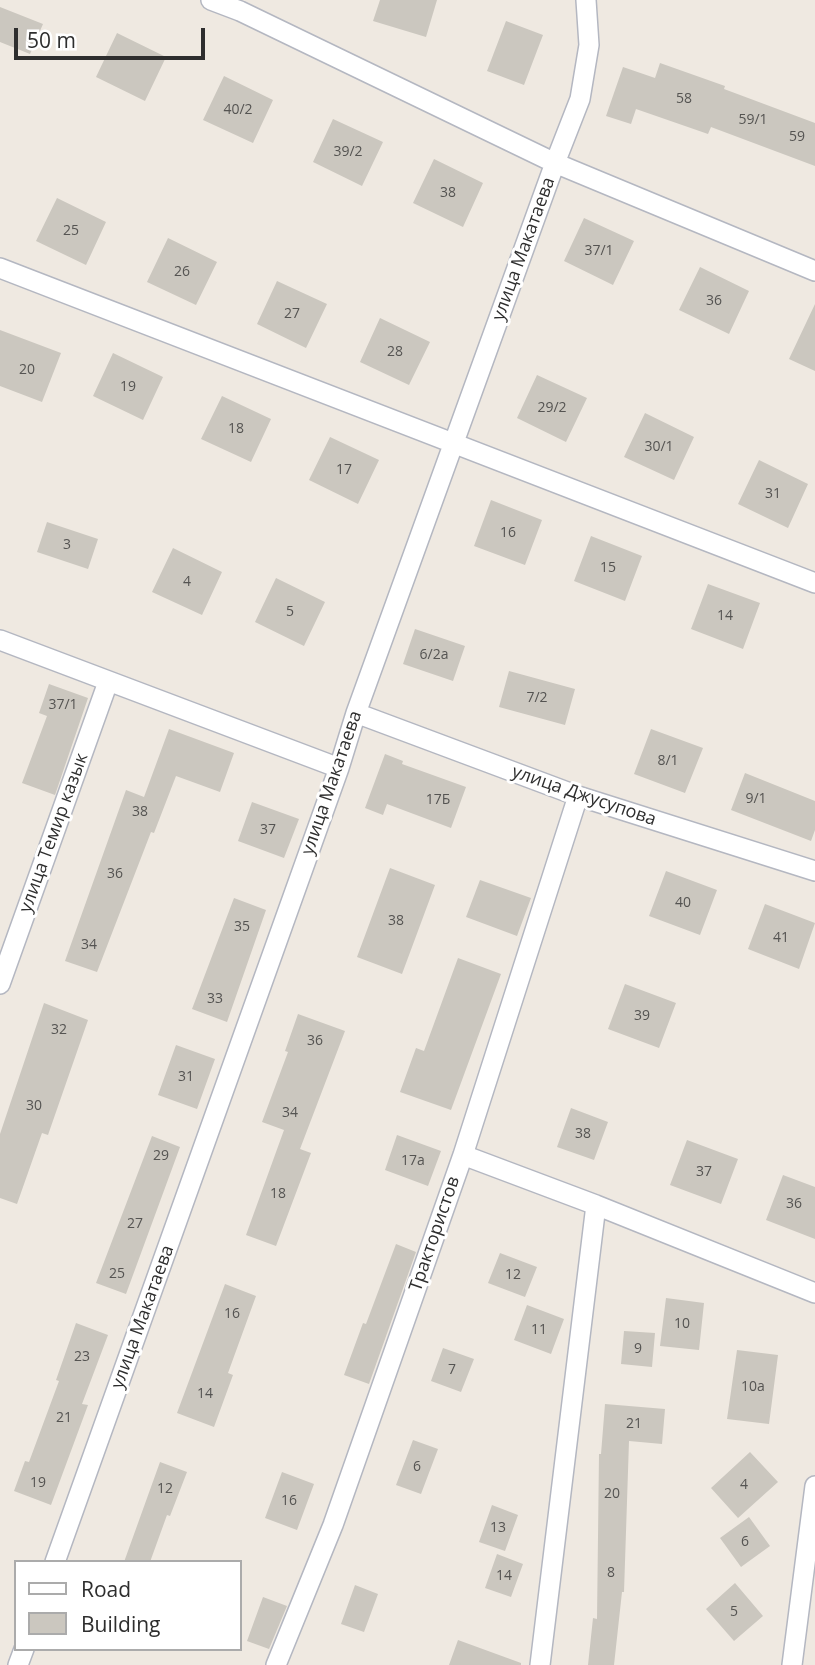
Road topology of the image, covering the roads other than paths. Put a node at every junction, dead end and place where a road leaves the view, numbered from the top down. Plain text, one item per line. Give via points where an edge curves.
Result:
1 (211, 0) edge
2 (586, 0) edge
3 (555, 163) junction
4 (0, 268) edge
5 (815, 271) edge
6 (454, 445) junction
7 (815, 583) edge
8 (0, 640) edge
9 (108, 682) junction
10 (356, 713) junction
11 (339, 768) junction
12 (578, 796) junction
13 (815, 871) edge
14 (0, 984) edge
15 (463, 1155) junction
16 (596, 1205) junction
17 (815, 1293) edge
18 (815, 1486) edge
19 (56, 1560) edge
20 (276, 1665) edge
21 (540, 1665) edge
22 (792, 1665) edge

1 - 3 street
2 - 3 street, улица Макатаева via 589,45 580,99
3 - 5 street
3 - 6 street, улица Макатаева
4 - 6 street
6 - 7 street
6 - 10 street, улица Макатаева
8 - 9 street
9 - 11 street
9 - 14 street, улица Темир казык
10 - 11 street, улица Макатаева
10 - 12 street, улица Джусупова
11 - 19 street, улица Макатаева
12 - 13 street, улица Джусупова
12 - 15 street, Трактористов
15 - 16 street
15 - 20 street, Трактористов via 333,1525
16 - 17 street
16 - 21 street
18 - 22 street

